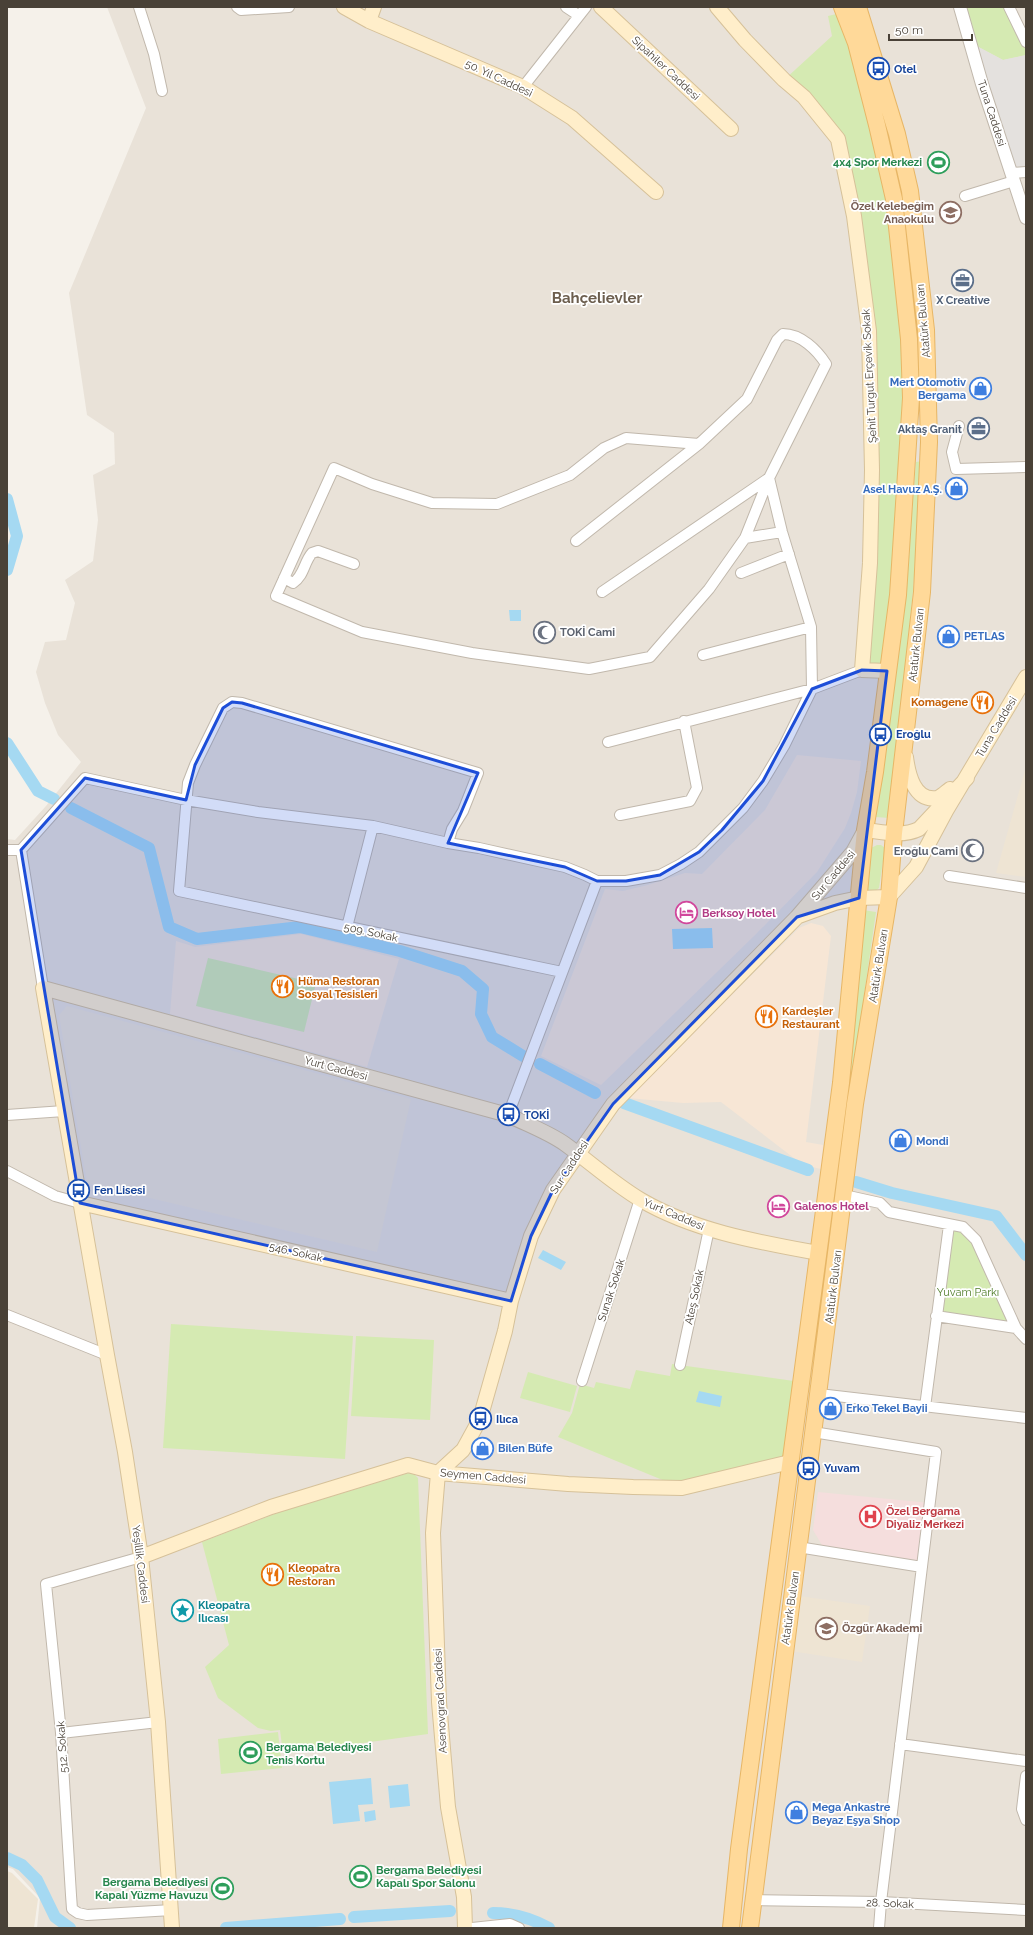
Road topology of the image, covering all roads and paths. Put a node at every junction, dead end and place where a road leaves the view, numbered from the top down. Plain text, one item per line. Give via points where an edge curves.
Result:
1 (139, 7) edge
2 (237, 7) edge
3 (289, 7) edge
4 (344, 7) edge
5 (374, 7) edge
6 (566, 7) edge
7 (586, 7) edge
8 (601, 7) edge
9 (717, 7) edge
10 (842, 7) edge
11 (858, 7) edge
12 (960, 7) edge
13 (1009, 7) edge
14 (578, 15) junction
15 (369, 21) junction
16 (1026, 42) edge
17 (523, 87) junction
18 (162, 91) dead end
19 (731, 128) dead end
20 (1026, 172) edge
21 (1013, 177) junction
22 (656, 192) dead end
23 (965, 196) dead end
24 (1026, 218) edge
25 (959, 426) dead end
26 (699, 444) junction
27 (1026, 467) edge
28 (769, 478) junction
29 (782, 532) junction
30 (745, 538) junction
31 (576, 541) dead end
32 (789, 554) junction
33 (354, 564) dead end
34 (741, 573) dead end
35 (284, 578) junction
36 (602, 592) dead end
37 (811, 627) junction
38 (703, 655) dead end
39 (862, 670) junction
40 (888, 671) junction
41 (1026, 677) edge
42 (812, 689) junction
43 (684, 721) junction
44 (608, 742) dead end
45 (904, 745) junction
46 (967, 778) junction
47 (186, 800) junction
48 (620, 815) dead end
49 (373, 826) junction
50 (866, 830) junction
51 (894, 833) junction
52 (448, 843) junction
53 (7, 850) edge
54 (21, 850) junction
55 (950, 876) dead end
56 (597, 881) junction
57 (1026, 888) edge
58 (889, 897) junction
59 (859, 898) junction
60 (797, 917) junction
61 (347, 927) junction
62 (562, 972) junction
63 (43, 988) junction
64 (64, 1111) junction
65 (7, 1115) edge
66 (508, 1115) junction
67 (578, 1154) junction
68 (7, 1171) edge
69 (844, 1195) junction
70 (640, 1199) junction
71 (80, 1203) junction
72 (949, 1225) junction
73 (708, 1229) junction
74 (818, 1253) junction
75 (511, 1301) junction
76 (7, 1315) edge
77 (936, 1316) junction
78 (1016, 1328) junction
79 (1026, 1339) edge
80 (106, 1355) junction
81 (680, 1365) dead end
82 (582, 1381) dead end
83 (819, 1394) junction
84 (926, 1407) junction
85 (1026, 1418) edge
86 (813, 1432) junction
87 (790, 1462) junction
88 (438, 1473) junction
89 (798, 1547) junction
90 (141, 1557) junction
91 (922, 1567) junction
92 (158, 1722) junction
93 (61, 1733) junction
94 (900, 1744) junction
95 (1026, 1761) edge
96 (1026, 1776) edge
97 (1026, 1820) edge
98 (753, 1900) junction
99 (881, 1902) junction
100 (172, 1910) junction
101 (1026, 1910) edge
102 (172, 1928) edge
103 (465, 1928) edge
104 (472, 1928) edge
105 (519, 1928) edge
106 (731, 1928) edge
107 (750, 1928) edge
108 (879, 1928) edge

1 - 18 street via 154,54
2 - 3 street via 241,10
4 - 15 main road, 50. Yıl Caddesi
5 - 15 main road
6 - 14 street
7 - 14 street
8 - 19 main road, Sipahiler Caddesi
9 - 39 main road, Şehit Turgut Erçevik Sokak via 745,40 804,97 838,139 854,216 869,330 872,470 870,563
10 - 40 main road, Atatürk Bulvarı via 856,43 878,124 894,199 909,339 911,398 903,534
11 - 45 main road, Atatürk Bulvarı via 897,134 908,184 926,330 929,442 922,592
12 - 21 street, Tuna Caddesi
13 - 16 street
14 - 17 street
15 - 17 main road, 50. Yıl Caddesi
17 - 22 main road, 50. Yıl Caddesi via 572,118
20 - 21 street
21 - 23 street
21 - 24 street, Tuna Caddesi
25 - 27 street via 952,452 956,469
26 - 28 street via 747,399 777,340 783,334 790,334 816,350 826,364
26 - 31 street
26 - 35 street via 626,438 604,448 570,475 497,504 432,503 372,484 334,468
28 - 29 street
28 - 30 street
28 - 36 street
29 - 30 street
29 - 32 street
30 - 35 street via 709,589 650,657 589,669 472,654 362,632 276,596
32 - 34 street
32 - 37 street
33 - 35 street via 318,551 307,559 299,579 293,583
37 - 38 street
37 - 42 street
39 - 40 main road
39 - 42 street
40 - 50 main road, Atatürk Bulvarı
41 - 46 main road, Tuna Caddesi
42 - 43 street
42 - 56 street via 784,746 763,781 744,808 699,852 660,874 626,881
43 - 44 street
43 - 48 street via 697,788 690,802
45 - 46 main road via 908,774 914,787 928,797 937,798
45 - 51 main road, Atatürk Bulvarı
46 - 51 main road, Tuna Caddesi via 919,829
46 - 58 main road, Tuna Caddesi via 916,867
47 - 49 street
47 - 52 street via 188,783 195,765 223,708 232,702 242,703 478,773
47 - 54 street via 85,778
47 - 61 street, 509. Sokak via 179,891
49 - 52 street
49 - 61 street
50 - 51 main road, Tuna Caddesi
50 - 59 main road, Atatürk Bulvarı
50 - 60 main road, Sur Caddesi via 848,858
51 - 58 main road, Atatürk Bulvarı
52 - 56 street via 565,867
53 - 54 street
54 - 63 street
55 - 57 street
56 - 62 street
58 - 59 main road
58 - 69 main road, Atatürk Bulvarı via 855,1104
59 - 60 main road, Sur Caddesi via 835,903
59 - 74 main road, Atatürk Bulvarı via 841,1083
60 - 67 main road, Sur Caddesi via 613,1104
61 - 62 street, 509. Sokak
62 - 66 street
63 - 64 main road
63 - 66 main road, Yurt Caddesi
64 - 65 street
64 - 71 main road
66 - 67 main road, Yurt Caddesi via 563,1143
67 - 70 main road, Yurt Caddesi
67 - 75 main road, Sur Caddesi via 553,1190 531,1236
68 - 71 street via 55,1196
69 - 72 street via 880,1203 889,1212
69 - 83 main road, Atatürk Bulvarı
70 - 73 main road, Yurt Caddesi
70 - 82 street, Sunak Sokak
71 - 75 main road, 546. Sokak
71 - 80 main road, Yeşillik Caddesi
72 - 77 street
72 - 78 street via 963,1227 976,1240
73 - 74 main road, Yurt Caddesi
73 - 81 street, Ateş Sokak
74 - 87 main road, Atatürk Bulvarı
75 - 88 main road, Sur Caddesi via 480,1419 463,1450
76 - 80 street
77 - 78 street
77 - 84 street
78 - 79 street
80 - 90 main road, Yeşillik Caddesi via 125,1452
83 - 84 street
83 - 86 main road, Atatürk Bulvarı
84 - 85 street
86 - 89 main road, Atatürk Bulvarı
86 - 91 street via 936,1452
87 - 88 main road, Seymen Caddesi via 682,1488 592,1485
87 - 106 main road, Atatürk Bulvarı
88 - 90 main road, Seymen Caddesi via 408,1465 272,1507
88 - 103 main road, Asenovgrad Caddesi via 433,1533 439,1702 448,1807 464,1897
89 - 91 street
89 - 98 main road, Atatürk Bulvarı
90 - 92 main road, Yeşillik Caddesi
90 - 93 street, 512. Sokak via 46,1584
91 - 94 street
92 - 93 street
92 - 100 main road, Yeşillik Caddesi
93 - 100 street, 512. Sokak via 72,1909 87,1915
94 - 95 street
94 - 99 street
96 - 97 street via 1022,1809
98 - 99 street, 28. Sokak
98 - 107 main road, Atatürk Bulvarı
99 - 101 street, 28. Sokak
99 - 108 street
100 - 102 main road, Yeşillik Caddesi
104 - 105 street via 510,1924

